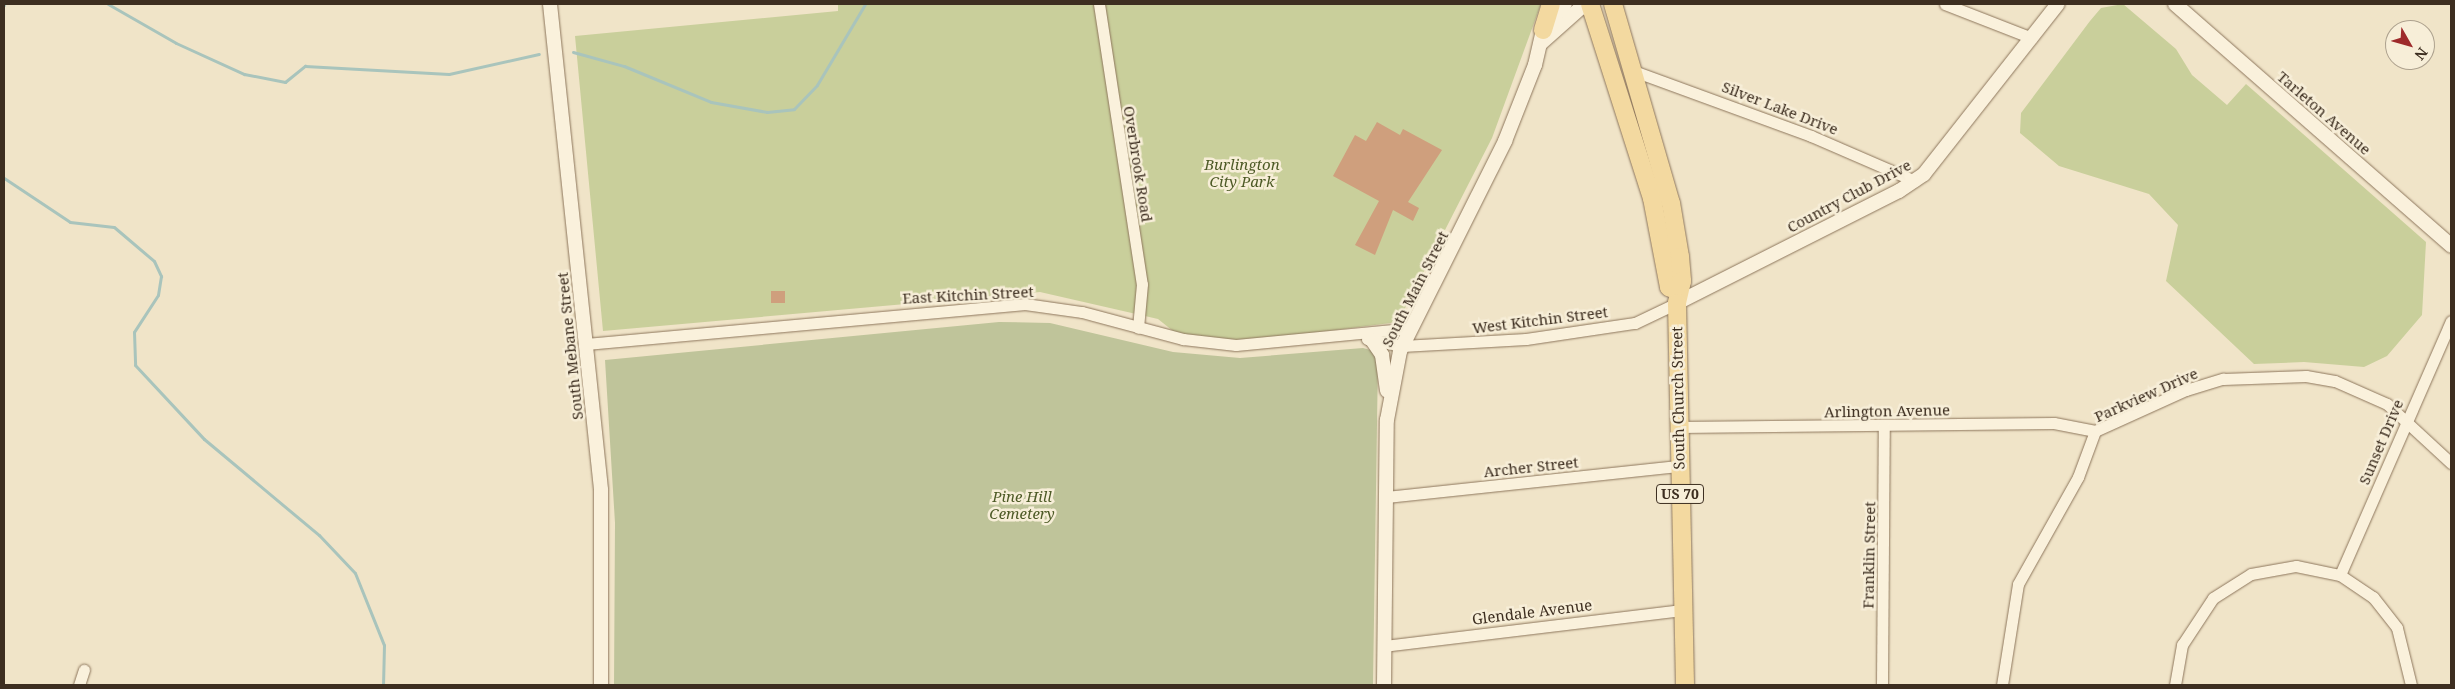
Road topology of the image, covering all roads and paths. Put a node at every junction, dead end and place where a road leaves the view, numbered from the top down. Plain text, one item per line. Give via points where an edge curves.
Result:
1 (550, 4) edge
2 (1099, 4) edge
3 (1551, 4) edge
4 (1565, 4) edge
5 (1585, 4) edge
6 (1590, 4) edge
7 (1601, 4) edge
8 (1612, 4) edge
9 (1945, 4) edge
10 (2058, 4) edge
11 (2176, 4) edge
12 (1542, 37) junction
13 (2032, 38) junction
14 (1629, 61) junction
15 (1915, 181) junction
16 (2451, 246) edge
17 (1676, 296) junction
18 (2451, 321) edge
19 (1138, 328) junction
20 (1411, 328) junction
21 (1348, 334) junction
22 (1372, 340) junction
23 (586, 344) junction
24 (1402, 346) junction
25 (1389, 407) junction
26 (2408, 420) junction
27 (1884, 426) junction
28 (1678, 427) junction
29 (2095, 431) junction
30 (2451, 463) edge
31 (1679, 466) junction
32 (1387, 497) junction
33 (2340, 575) junction
34 (1683, 610) junction
35 (1384, 646) junction
36 (84, 670) dead end
37 (79, 685) edge
38 (601, 685) edge
39 (1384, 685) edge
40 (1685, 685) edge
41 (1882, 685) edge
42 (2002, 685) edge
43 (2175, 685) edge
44 (2411, 685) edge

1 - 23 street, South Mebane Street
2 - 19 street, Overbrook Road via 1142,284
3 - 12 main road
4 - 12 street, South Main Street
5 - 12 street, South Main Street
6 - 17 main road, South Church Street / US 70 via 1652,198 1669,287
7 - 14 main road via 1615,48
8 - 14 main road, South Church Street / US 70
9 - 13 street
10 - 13 street, Country Club Drive
11 - 16 street, Tarleton Avenue
12 - 20 street, South Main Street via 1505,141
13 - 15 street, Country Club Drive via 1931,167
14 - 15 street, Silver Lake Drive
14 - 17 main road, South Church Street / US 70 via 1672,203 1682,282
15 - 17 street, Country Club Drive
17 - 24 street, West Kitchin Street via 1655,317 1584,331 1481,343
17 - 28 main road, South Church Street / US 70
18 - 26 street, Sunset Drive
19 - 21 street, East Kitchin Street via 1183,339 1236,344
19 - 23 street, East Kitchin Street via 1082,312 1025,304
20 - 21 street, East Kitchin Street
20 - 24 street, South Main Street
21 - 22 street, East Kitchin Street
22 - 24 street, East Kitchin Street
22 - 25 street via 1382,355
23 - 38 street, South Mebane Street via 600,490
24 - 25 street, South Main Street
25 - 32 street, South Main Street
26 - 29 street, Parkview Drive via 2387,404 2335,381 2252,375 2186,390
26 - 30 street, Parkview Drive
26 - 33 street, Sunset Drive
27 - 28 street, Arlington Avenue
27 - 29 street, Arlington Avenue via 2054,424
27 - 41 street, Franklin Street
28 - 31 main road, South Church Street / US 70
29 - 42 street, Parkview Drive via 2078,476 2018,584
31 - 32 street, Archer Street
31 - 34 main road, South Church Street / US 70
32 - 35 street, South Main Street
33 - 43 street via 2318,568 2280,567 2231,584 2213,598 2189,628 2177,663
33 - 44 street via 2387,612 2405,647
34 - 35 street, Glendale Avenue
34 - 40 main road, South Church Street / US 70
35 - 39 street, South Main Street
36 - 37 street

